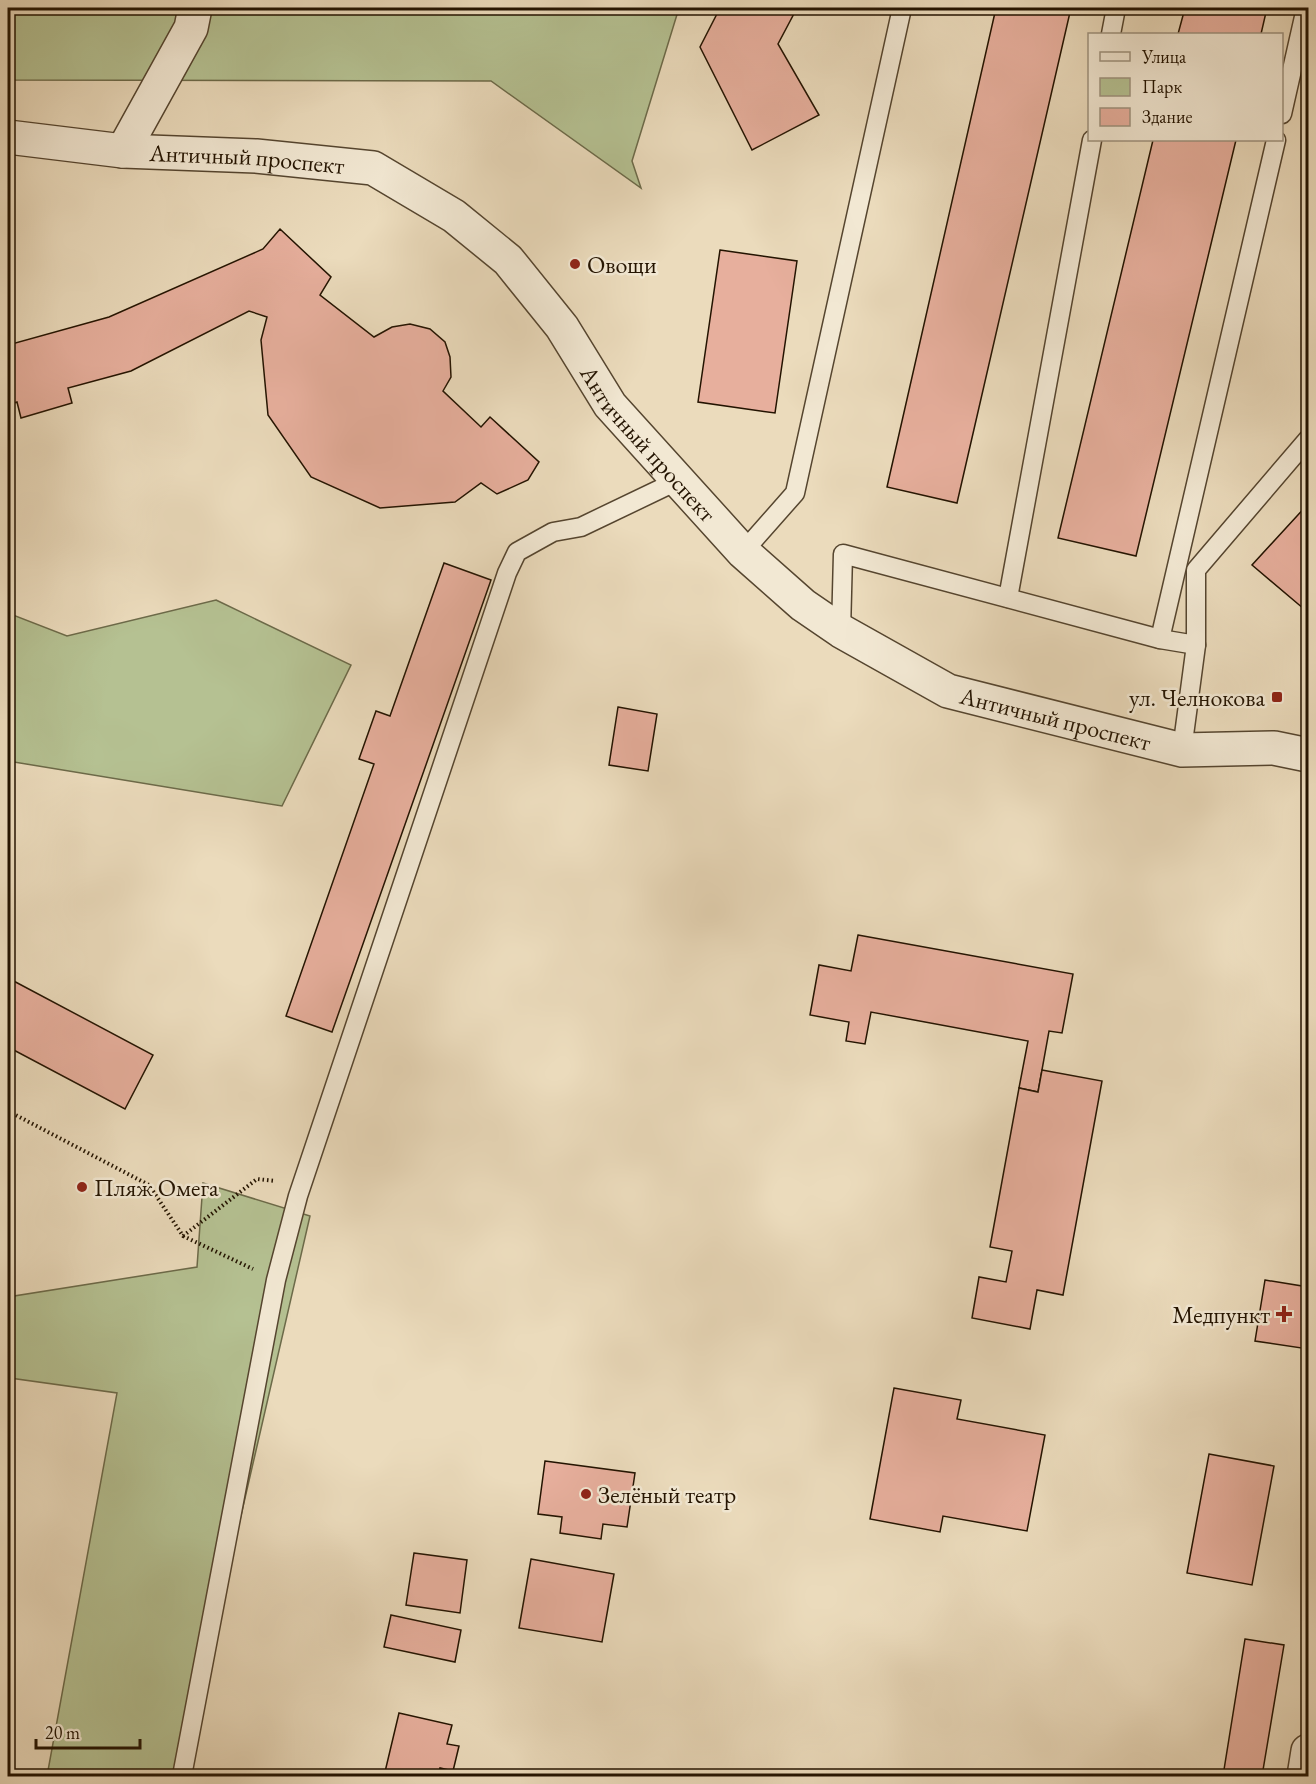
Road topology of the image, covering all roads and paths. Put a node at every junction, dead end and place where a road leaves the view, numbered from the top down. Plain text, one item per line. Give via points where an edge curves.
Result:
1 (195, 8) edge
2 (902, 8) edge
3 (1116, 8) edge
4 (1306, 8) edge
5 (1111, 33) edge
6 (1283, 106) edge
7 (8, 137) edge
8 (1092, 141) edge
9 (1276, 141) edge
10 (123, 151) junction
11 (1308, 439) edge
12 (679, 480) junction
13 (743, 552) junction
14 (1008, 598) junction
15 (841, 630) junction
16 (1160, 639) junction
17 (1196, 645) junction
18 (1182, 750) junction
19 (1308, 755) edge
20 (8, 1111) edge
21 (303, 1183) junction
22 (183, 1236) junction
23 (276, 1280) junction
24 (1308, 1751) edge
25 (182, 1776) edge
26 (1304, 1776) edge

1 - 10 street via 191,28
2 - 13 lane via 795,493
3 - 5 lane
4 - 6 lane
7 - 10 street, Античный проспект
8 - 14 lane
9 - 16 lane
10 - 12 street, Античный проспект via 256,156 373,168 394,180 454,216 508,260 562,327 610,405
11 - 17 lane via 1196,570
12 - 13 street, Античный проспект
12 - 21 lane via 581,527 553,532 517,552
13 - 15 street, Античный проспект via 803,605
14 - 15 lane via 843,554
14 - 16 lane
15 - 18 street, Античный проспект via 948,691
16 - 17 lane
17 - 18 lane
18 - 19 street, Античный проспект via 1275,748
20 - 22 path via 149,1185
21 - 22 path via 257,1179
21 - 23 lane
22 - 23 path
23 - 25 lane
24 - 26 street

